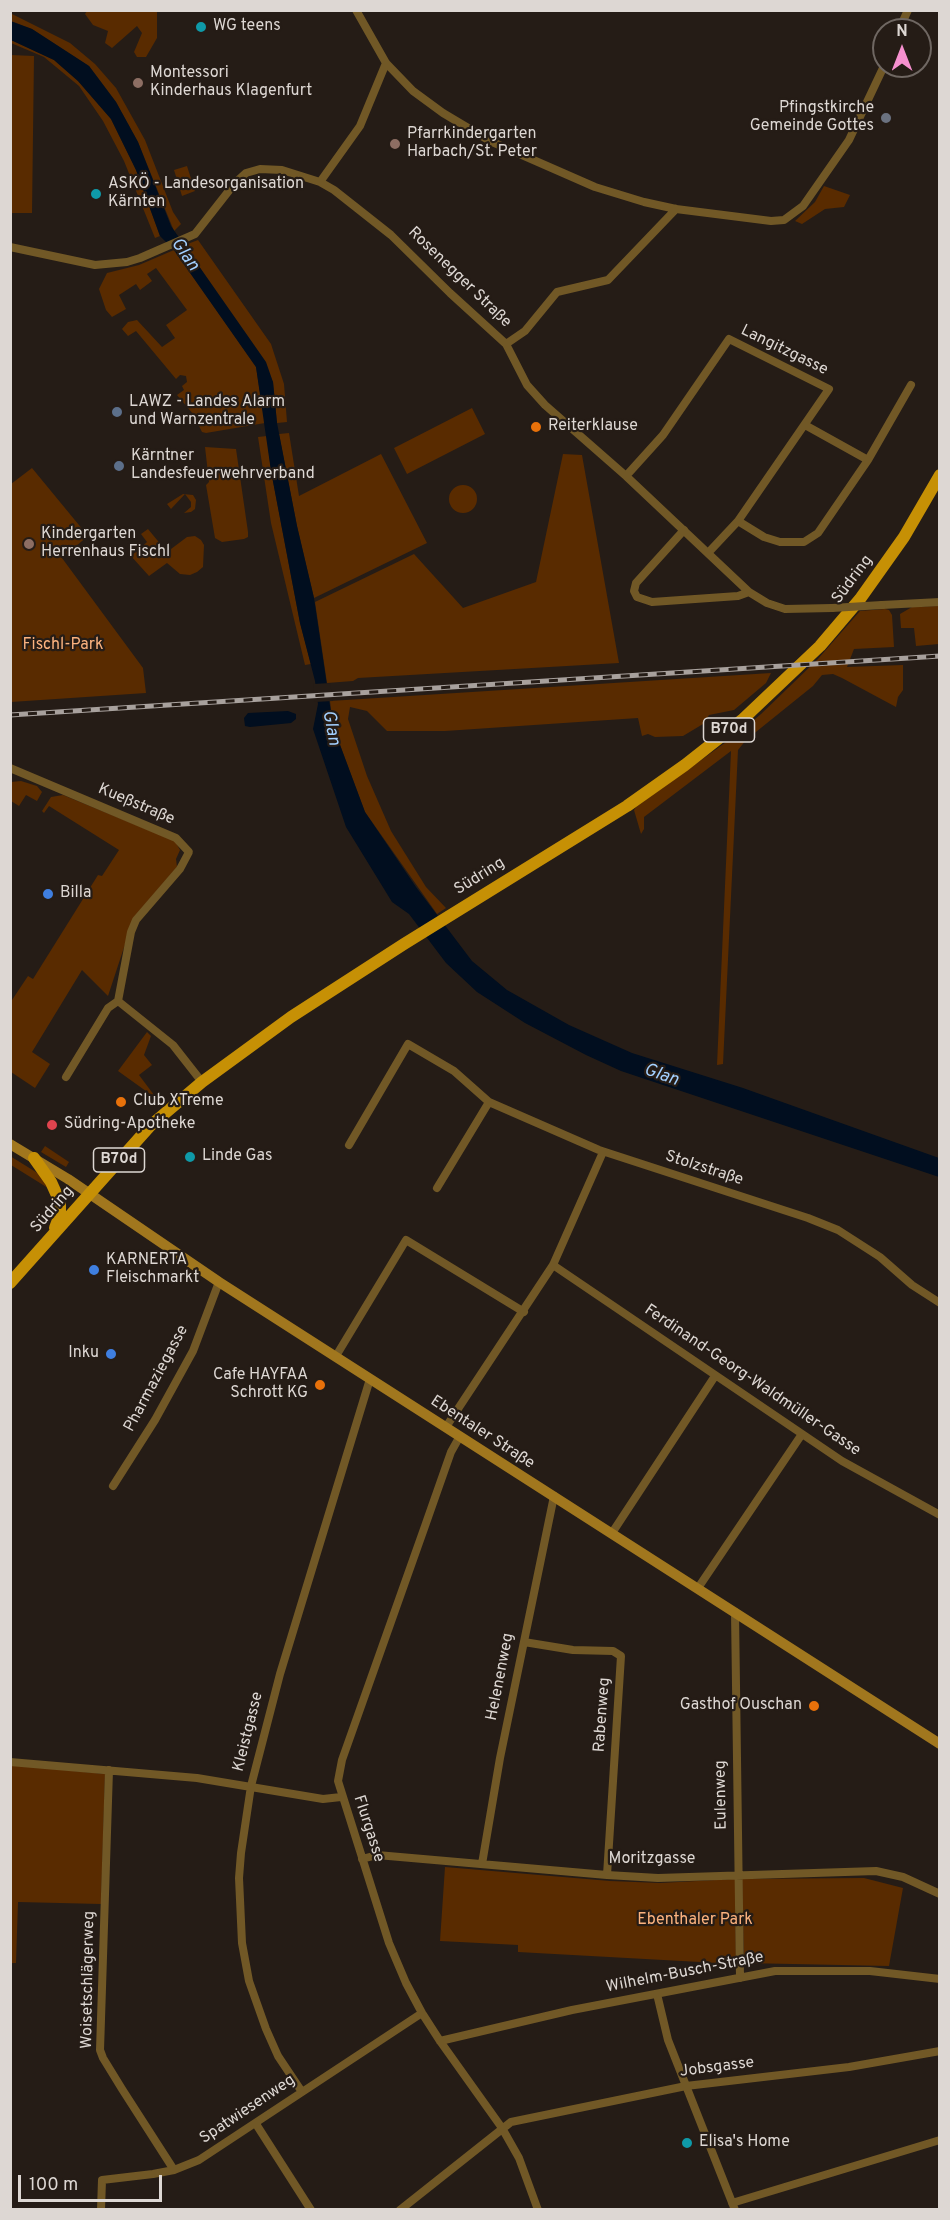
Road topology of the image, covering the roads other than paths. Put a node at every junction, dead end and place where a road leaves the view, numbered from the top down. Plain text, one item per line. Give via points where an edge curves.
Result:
1 (356, 10) edge
2 (386, 63) junction
3 (878, 78) edge
4 (320, 182) junction
5 (676, 209) junction
6 (10, 247) edge
7 (506, 344) junction
8 (910, 385) dead end
9 (805, 425) junction
10 (868, 460) junction
11 (939, 475) edge
12 (626, 476) junction
13 (738, 520) junction
14 (684, 530) junction
15 (708, 553) junction
16 (748, 592) junction
17 (939, 602) edge
18 (10, 768) edge
19 (118, 1001) junction
20 (66, 1077) dead end
21 (202, 1082) junction
22 (489, 1102) junction
23 (10, 1144) edge
24 (349, 1145) dead end
25 (603, 1152) junction
26 (34, 1158) junction
27 (437, 1188) dead end
28 (89, 1194) junction
29 (51, 1238) junction
30 (554, 1265) junction
31 (219, 1282) junction
32 (10, 1283) edge
33 (939, 1303) edge
34 (524, 1312) junction
35 (336, 1356) junction
36 (715, 1376) junction
37 (370, 1378) junction
38 (446, 1427) junction
39 (802, 1434) junction
40 (460, 1436) junction
41 (113, 1486) dead end
42 (554, 1496) junction
43 (939, 1515) edge
44 (612, 1533) junction
45 (698, 1588) junction
46 (735, 1612) junction
47 (524, 1642) junction
48 (939, 1744) edge
49 (10, 1762) edge
50 (109, 1770) junction
51 (251, 1786) junction
52 (341, 1797) junction
53 (362, 1859) junction
54 (482, 1864) junction
55 (738, 1874) junction
56 (607, 1875) junction
57 (939, 1894) edge
58 (740, 1978) junction
59 (939, 1979) edge
60 (657, 1994) junction
61 (422, 2013) junction
62 (440, 2041) junction
63 (939, 2051) edge
64 (686, 2086) junction
65 (303, 2092) junction
66 (256, 2124) junction
67 (502, 2128) junction
68 (939, 2140) edge
69 (174, 2170) junction
70 (734, 2206) edge
71 (101, 2210) edge
72 (311, 2210) edge
73 (400, 2210) edge
74 (538, 2210) edge

1 - 2 street
2 - 4 street via 360,126
2 - 5 street via 413,91 490,141 596,186
3 - 5 street via 849,140 803,206 784,220
4 - 6 street, Rosenegger Straße via 282,170 246,173 200,230 127,262 94,265
4 - 7 street, Rosenegger Straße via 391,235
5 - 7 street via 608,280 557,292 525,331
7 - 12 street, Rosenegger Straße via 527,385 545,405
8 - 10 street
9 - 10 street
9 - 12 street, Langitzgasse via 829,389 729,339 663,435
9 - 13 street, Langitzgasse
10 - 13 street via 818,533 804,542 773,540
11 - 21 main road, Südring / B70d via 904,537 860,599 768,698 627,806 291,1017
12 - 14 street, Rosenegger Straße
13 - 15 street, Langitzgasse
14 - 15 street, Rosenegger Straße
14 - 16 street via 636,583 637,597 652,602
15 - 16 street, Rosenegger Straße
16 - 17 street, Rosenegger Straße, bridge via 785,609
18 - 19 street, Kueßstraße via 176,838 189,852 180,869 136,920
19 - 20 street via 108,1008
19 - 21 street via 173,1045
21 - 28 main road, Südring / B70d via 150,1126
22 - 24 street, Stolzstraße via 454,1071 408,1044
22 - 25 street, Stolzstraße
22 - 27 street
23 - 26 main road, Ebentaler Straße
25 - 30 street
25 - 33 street, Stolzstraße via 838,1230
26 - 28 main road, Ebentaler Straße
26 - 29 main road via 60,1202 60,1215
28 - 29 main road, Südring / B70d
28 - 31 main road, Ebentaler Straße
29 - 32 main road, Südring / B70d
30 - 34 street
30 - 36 street, Ferdinand-Georg-Waldmüller-Gasse
31 - 35 main road, Ebentaler Straße
31 - 41 street, Pharmaziegasse via 193,1351
34 - 35 street via 406,1240
34 - 38 street
35 - 37 main road, Ebentaler Straße
36 - 39 street, Ferdinand-Georg-Waldmüller-Gasse
36 - 44 street
37 - 38 main road, Ebentaler Straße
37 - 51 street, Kleistgasse via 280,1674
38 - 40 main road, Ebentaler Straße
39 - 43 street, Ferdinand-Georg-Waldmüller-Gasse
39 - 45 street
40 - 42 main road, Ebentaler Straße
40 - 52 street, Flurgasse via 342,1760 338,1781
42 - 44 main road, Ebentaler Straße
42 - 47 street, Helenenweg
44 - 45 main road, Ebentaler Straße
45 - 46 main road, Ebentaler Straße
46 - 48 main road, Ebentaler Straße
46 - 55 street, Eulenweg
47 - 54 street, Helenenweg
47 - 56 street, Rabenweg via 573,1650 613,1651 621,1656
49 - 50 street
50 - 51 street
50 - 69 street, Woisetschlägerweg via 100,2049
51 - 52 street via 322,1799
51 - 65 street, Kleistgasse via 239,1878 244,1959 266,2029 278,2056
52 - 53 street, Flurgasse
53 - 54 street, Moritzgasse via 376,1855
53 - 61 street, Flurgasse via 389,1943
54 - 56 street, Moritzgasse
55 - 56 street, Moritzgasse via 658,1878
55 - 57 street, Moritzgasse via 876,1871 903,1877
55 - 58 street, Eulenweg
58 - 59 street, Wilhelm-Busch-Straße via 788,1970 870,1971
58 - 60 street, Wilhelm-Busch-Straße
60 - 62 street, Wilhelm-Busch-Straße
60 - 64 street via 668,2040
61 - 62 street, Flurgasse
61 - 65 street, Spatwiesenweg
62 - 67 street, Flurgasse
63 - 64 street, Jobsgasse via 849,2067
64 - 67 street, Jobsgasse via 511,2122
64 - 70 street
65 - 66 street, Spatwiesenweg
66 - 69 street, Spatwiesenweg via 199,2160
66 - 72 street
67 - 73 street, Jobsgasse
67 - 74 street, Flurgasse via 519,2158
68 - 70 street
69 - 71 street, Spatwiesenweg via 102,2180

